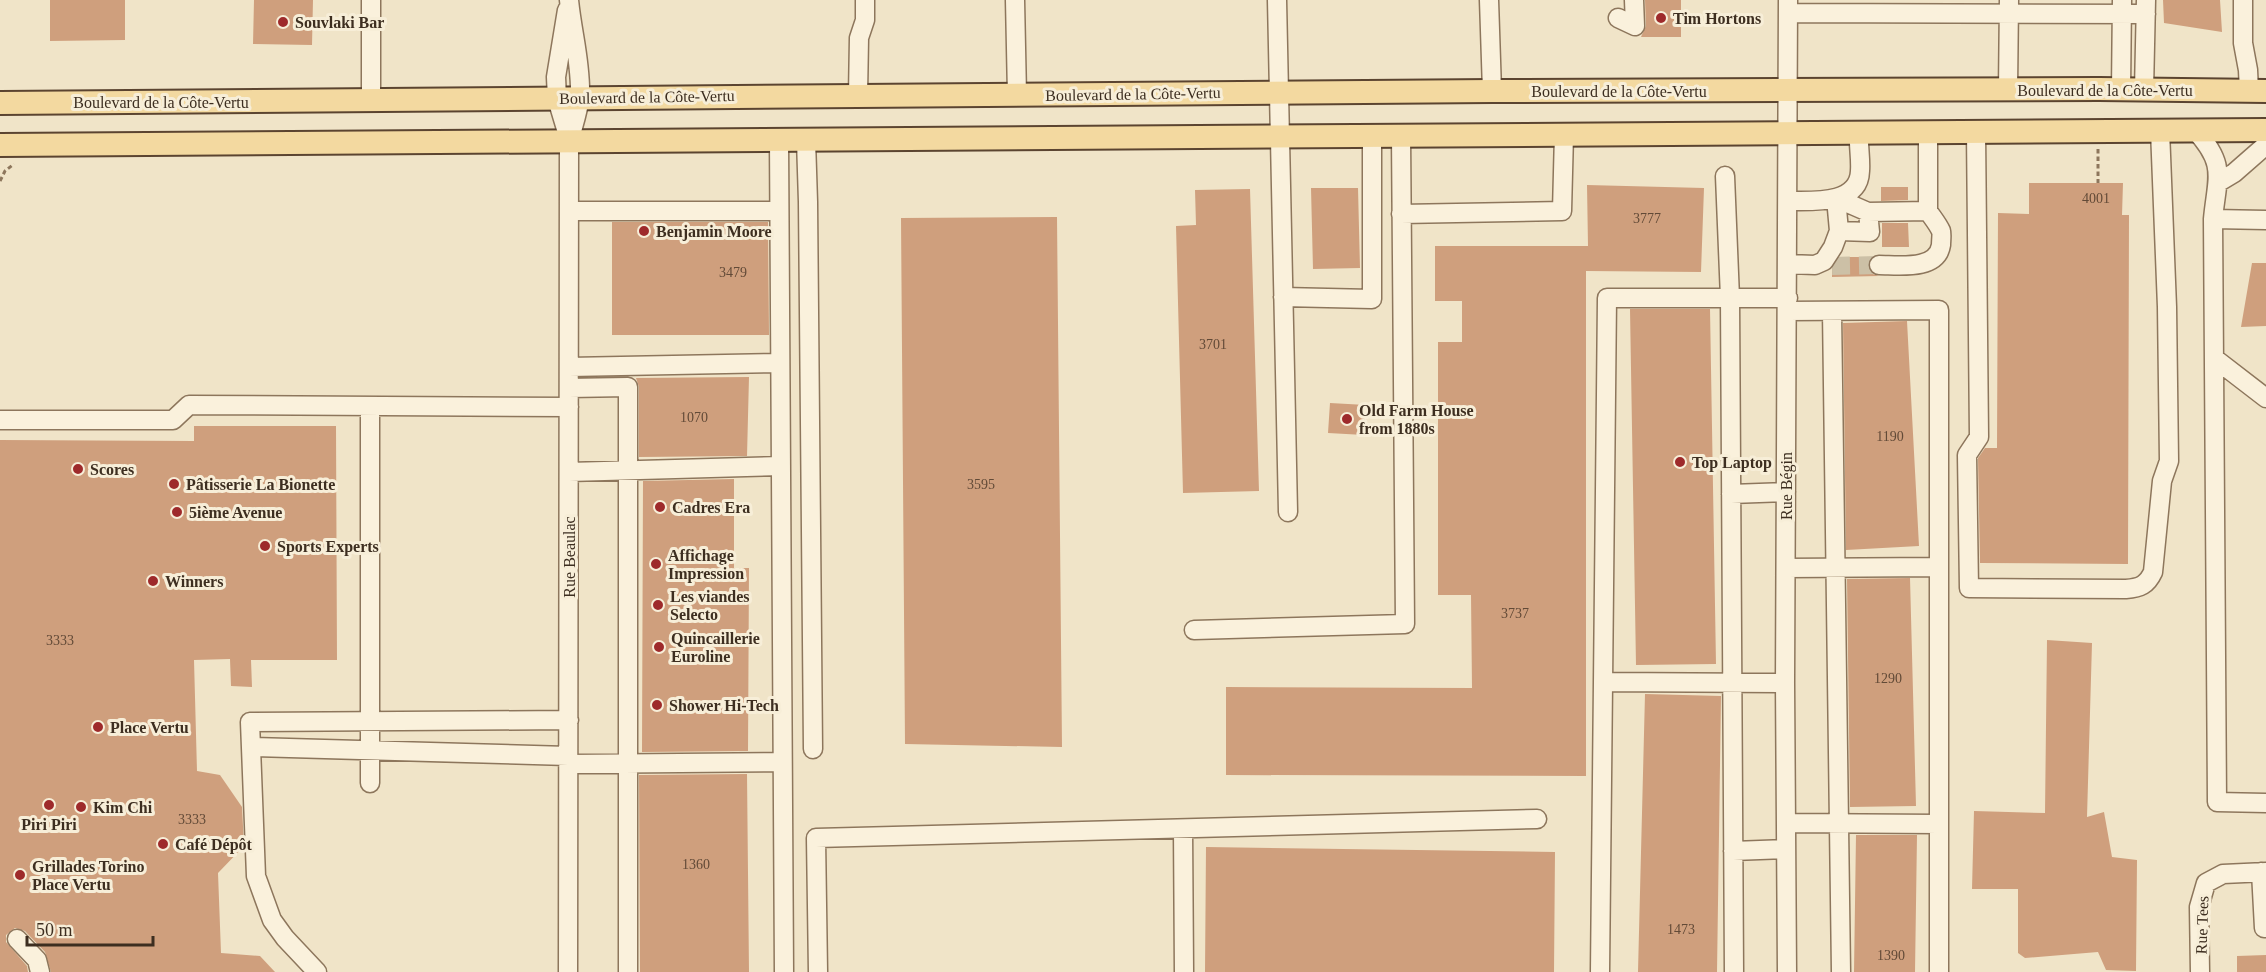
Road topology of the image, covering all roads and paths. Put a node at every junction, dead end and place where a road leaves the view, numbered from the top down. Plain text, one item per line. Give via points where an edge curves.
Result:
1 (371, 0) edge
2 (865, 0) edge
3 (1015, 0) edge
4 (1277, 0) edge
5 (1489, 0) edge
6 (1634, 0) edge
7 (2243, 0) edge
8 (569, 1) edge
9 (1788, 6) edge
10 (2009, 7) edge
11 (2122, 7) edge
12 (2146, 7) edge
13 (1618, 18) dead end
14 (1788, 90) junction
15 (2008, 90) junction
16 (2121, 90) junction
17 (2144, 90) junction
18 (2258, 91) edge
19 (1492, 92) junction
20 (1279, 93) junction
21 (858, 95) junction
22 (1017, 95) junction
23 (580, 98) junction
24 (557, 99) junction
25 (371, 100) junction
26 (0, 103) edge
27 (2160, 130) junction
28 (2195, 130) junction
29 (2266, 130) edge
30 (1858, 132) junction
31 (1928, 132) junction
32 (1976, 132) junction
33 (1788, 133) junction
34 (1564, 134) junction
35 (1372, 135) junction
36 (1281, 136) junction
37 (1401, 136) junction
38 (779, 140) junction
39 (806, 140) junction
40 (569, 142) junction
41 (0, 145) edge
42 (2098, 145) dead end
43 (2266, 145) edge
44 (14, 164) dead end
45 (1725, 176) dead end
46 (0, 181) edge
47 (2219, 182) junction
48 (2098, 183) dead end
49 (1836, 198) junction
50 (1788, 201) junction
51 (569, 211) junction
52 (779, 211) junction
53 (1928, 211) junction
54 (1868, 212) junction
55 (1401, 214) junction
56 (2212, 219) junction
57 (2266, 220) edge
58 (1839, 231) junction
59 (1788, 264) junction
60 (1879, 265) tunnel mouth
61 (1283, 297) junction
62 (1730, 298) junction
63 (1788, 304) junction
64 (1832, 310) junction
65 (2214, 358) junction
66 (780, 363) junction
67 (569, 367) junction
68 (569, 388) junction
69 (2266, 398) edge
70 (370, 406) junction
71 (569, 407) junction
72 (0, 420) edge
73 (781, 466) junction
74 (628, 469) junction
75 (569, 472) junction
76 (1786, 492) junction
77 (1731, 494) junction
78 (1288, 512) dead end
79 (1835, 567) junction
80 (1940, 567) junction
81 (1786, 568) junction
82 (1194, 630) dead end
83 (1603, 682) junction
84 (1732, 683) junction
85 (1785, 683) junction
86 (568, 720) junction
87 (371, 721) junction
88 (251, 747) junction
89 (813, 749) dead end
90 (370, 750) junction
91 (568, 760) junction
92 (628, 762) junction
93 (782, 762) junction
94 (370, 783) dead end
95 (2266, 802) edge
96 (1537, 819) dead end
97 (1839, 823) junction
98 (1786, 824) junction
99 (1940, 824) junction
100 (1183, 829) junction
101 (1786, 849) junction
102 (1733, 851) junction
103 (2264, 872) edge
104 (2266, 928) edge
105 (18, 939) dead end
106 (40, 972) edge
107 (317, 972) edge
108 (568, 972) edge
109 (628, 972) edge
110 (783, 972) edge
111 (818, 972) edge
112 (1184, 972) edge
113 (1600, 972) edge
114 (1734, 972) edge
115 (1787, 972) edge
116 (1841, 972) edge
117 (1940, 972) edge
118 (2200, 972) edge

1 - 25 street
2 - 21 street via 865,20 859,38
3 - 22 street
4 - 20 street
5 - 19 street
6 - 13 street via 1635,26
7 - 18 street via 2248,70
8 - 23 street, Rue Beaulac via 577,42
8 - 24 street, Rue Beaulac via 556,72
9 - 10 street
9 - 14 street, Rue Bégin
10 - 11 street
10 - 15 street
11 - 12 street
11 - 16 street
12 - 17 street
14 - 15 main road, Boulevard de la Côte-Vertu
14 - 19 main road, Boulevard de la Côte-Vertu
14 - 33 street, Rue Bégin
15 - 16 main road, Boulevard de la Côte-Vertu
16 - 17 main road, Boulevard de la Côte-Vertu
17 - 18 main road, Boulevard de la Côte-Vertu
19 - 20 main road, Boulevard de la Côte-Vertu
20 - 22 main road, Boulevard de la Côte-Vertu
20 - 36 street
21 - 22 main road, Boulevard de la Côte-Vertu
21 - 23 main road, Boulevard de la Côte-Vertu
23 - 24 main road, Boulevard de la Côte-Vertu
23 - 40 street, Rue Beaulac
24 - 25 main road, Boulevard de la Côte-Vertu
24 - 40 street, Rue Beaulac
25 - 26 main road, Boulevard de la Côte-Vertu
27 - 28 main road
27 - 32 main road
27 - 32 street via 2169,461 2162,482 2153,572 2145,585 2126,589 1969,588 1966,455 1979,437
28 - 29 main road
28 - 47 street via 2214,154
30 - 31 main road
30 - 33 main road
30 - 49 street via 1858,179 1848,192
31 - 32 main road
31 - 53 street
33 - 34 main road
33 - 50 street, Rue Bégin
34 - 37 main road
34 - 55 street via 1562,211
35 - 36 main road
35 - 37 main road
35 - 61 street via 1372,299
36 - 39 main road
36 - 61 street
37 - 55 street
38 - 39 main road
38 - 40 main road
38 - 52 street
39 - 89 street
40 - 41 main road
40 - 51 street, Rue Beaulac
42 - 48 path
43 - 47 street
44 - 46 path
45 - 62 street
47 - 56 street
49 - 50 street
49 - 54 street
49 - 58 street
50 - 59 street, Rue Bégin
51 - 52 street
51 - 67 street, Rue Beaulac
52 - 66 street
53 - 54 street
53 - 60 street via 1941,231 1937,254 1917,264
54 - 58 street via 1870,232
55 - 82 street via 1405,624
56 - 57 street
56 - 65 street
58 - 59 street via 1824,265
59 - 63 street, Rue Bégin
61 - 78 street
62 - 63 street
62 - 77 street
62 - 83 street via 1607,298
63 - 64 street
63 - 76 street, Rue Bégin
64 - 79 street
64 - 80 street via 1939,310
65 - 69 street
65 - 95 street via 2217,802
66 - 67 street
66 - 73 street
67 - 68 street, Rue Beaulac
68 - 71 street, Rue Beaulac
68 - 74 street via 628,387
70 - 71 street
70 - 72 street via 189,405 173,420
70 - 87 street
71 - 75 street, Rue Beaulac
73 - 74 street
73 - 93 street
74 - 75 street
74 - 92 street
75 - 86 street, Rue Beaulac
76 - 77 street
76 - 81 street, Rue Bégin
77 - 84 street
79 - 80 street
79 - 81 street
79 - 97 street
80 - 99 street
81 - 85 street, Rue Bégin
83 - 84 street
83 - 113 street
84 - 85 street
84 - 102 street
85 - 98 street, Rue Bégin
86 - 87 street
86 - 91 street, Rue Beaulac
87 - 88 street via 250,722
87 - 90 street
88 - 90 street
88 - 107 street via 256,876 272,920
90 - 91 street
90 - 94 street
91 - 92 street
91 - 108 street, Rue Beaulac
92 - 93 street
92 - 109 street
93 - 110 street
96 - 100 street
97 - 98 street
97 - 99 street
97 - 116 street
98 - 101 street, Rue Bégin
99 - 117 street
100 - 111 street via 816,838
100 - 112 street
101 - 102 street
101 - 115 street, Rue Bégin
102 - 114 street
103 - 104 street
103 - 118 street, Rue Tees via 2223,874 2209,880 2203,888 2199,908
105 - 106 street via 37,960

